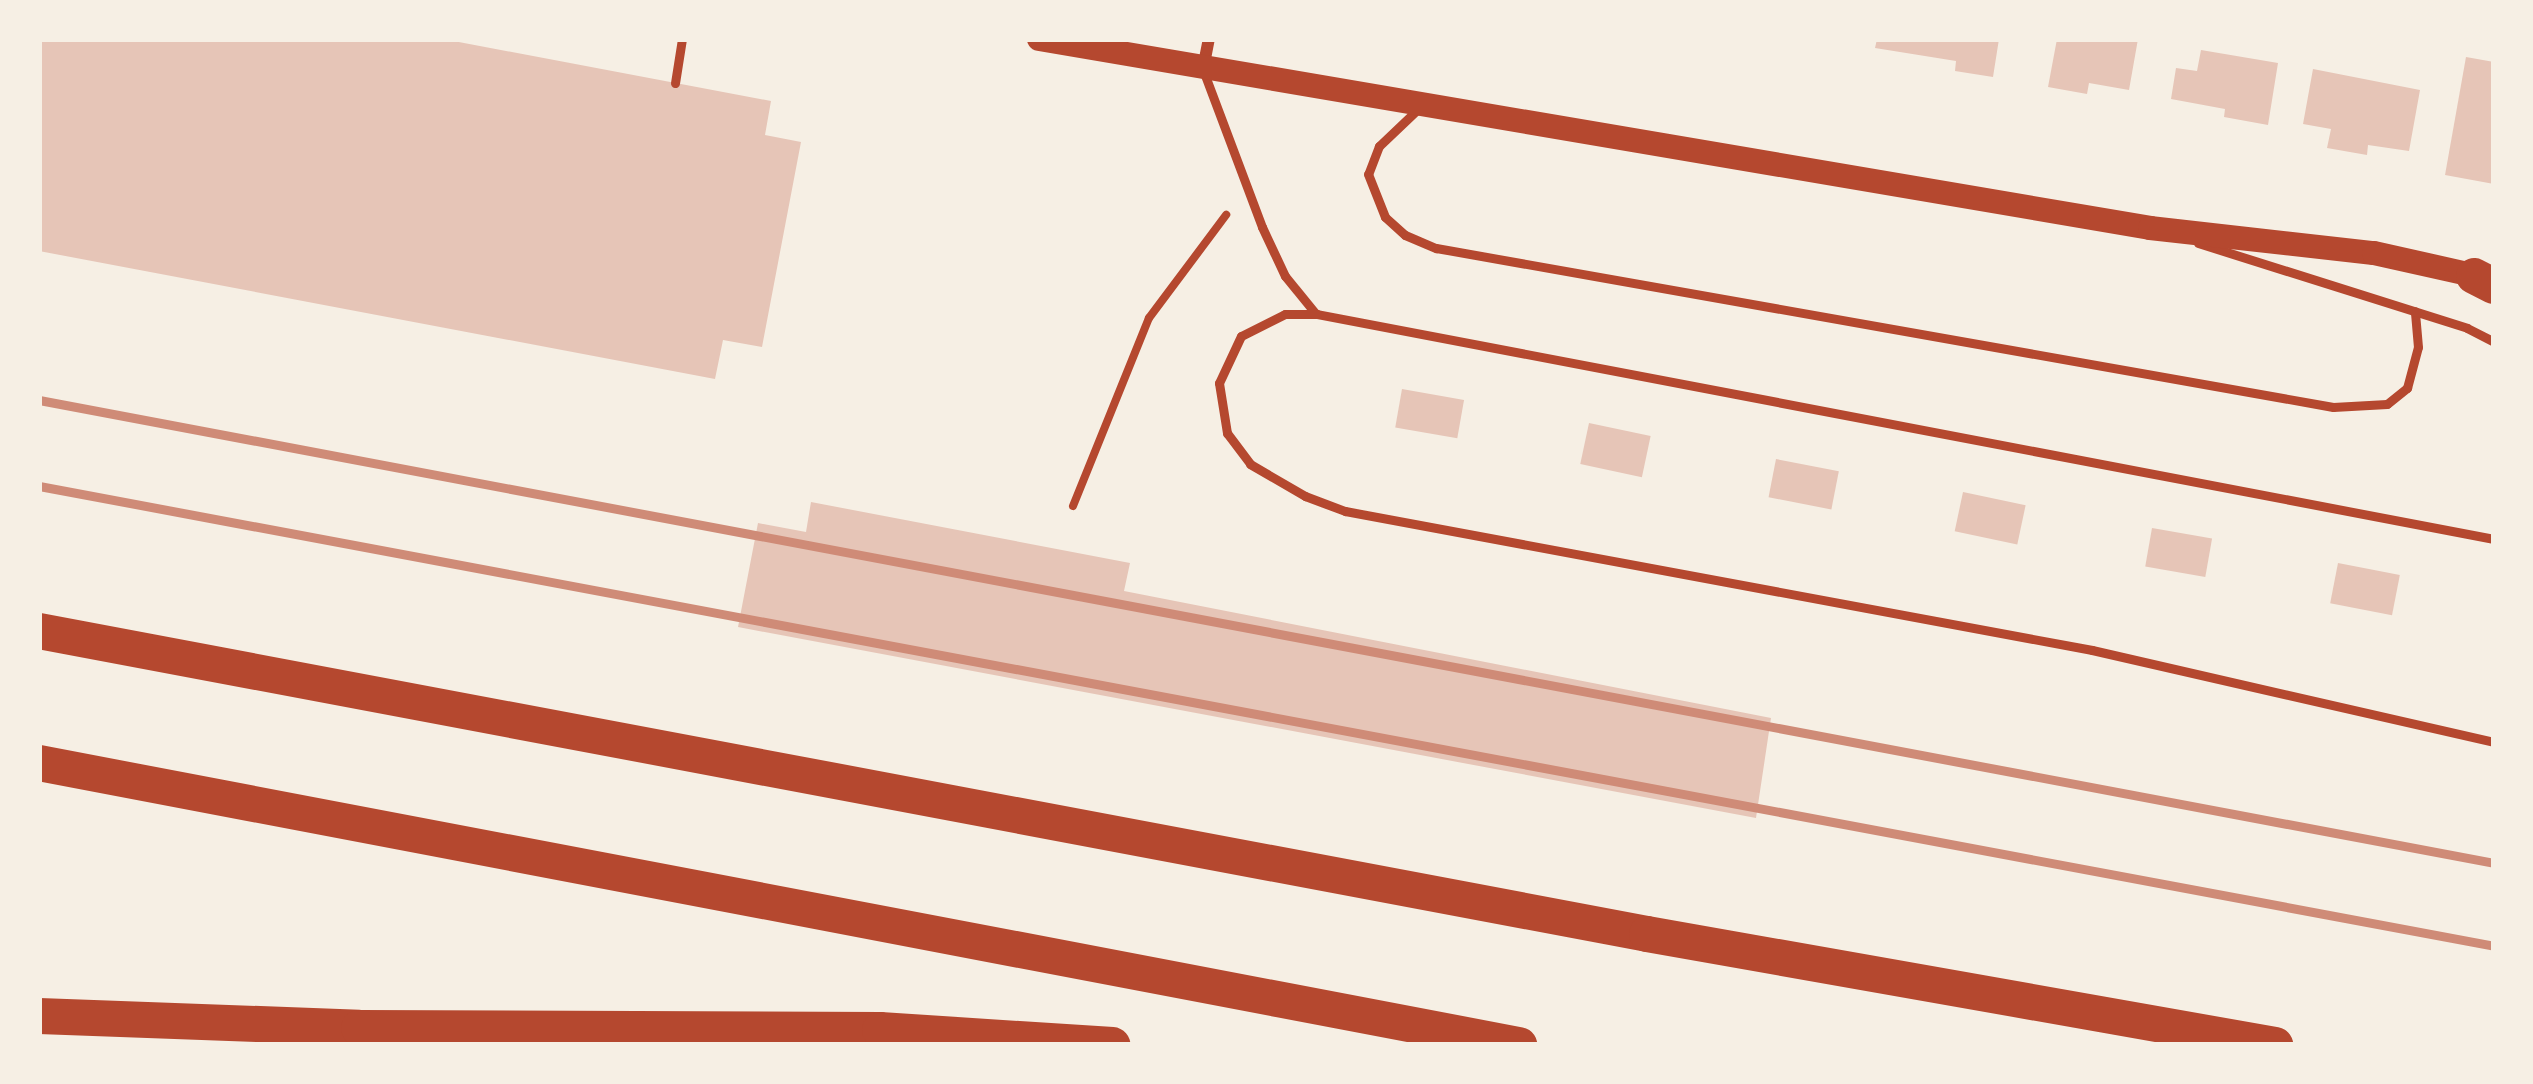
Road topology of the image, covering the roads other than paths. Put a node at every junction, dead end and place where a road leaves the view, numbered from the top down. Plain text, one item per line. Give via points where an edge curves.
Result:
1 (682, 39) edge
2 (1039, 39) edge
3 (1209, 39) edge
4 (1203, 70) junction
5 (675, 83) dead end
6 (1423, 105) junction
7 (2150, 228) junction
8 (2487, 280) edge
9 (2415, 311) junction
10 (1316, 314) junction
11 (2494, 342) edge
12 (2494, 539) edge
13 (39, 631) edge
14 (2494, 742) edge
15 (39, 763) edge
16 (39, 1016) edge
17 (1112, 1045) edge
18 (1520, 1045) edge
19 (2275, 1045) edge

1 - 5 lane
2 - 4 main road
3 - 4 street
4 - 6 main road
4 - 10 lane via 1285,276
6 - 7 main road
6 - 9 lane via 1379,146 1368,175 1385,217 1436,248 2333,407 2387,404 2407,388 2418,346
7 - 8 main road via 2374,253
7 - 9 lane
9 - 11 lane
10 - 12 lane
10 - 14 lane via 1285,314 1241,336 1219,383 1220,409 1250,464 1345,511 2092,650
13 - 19 highway
15 - 18 highway
16 - 17 highway via 359,1028 880,1030

